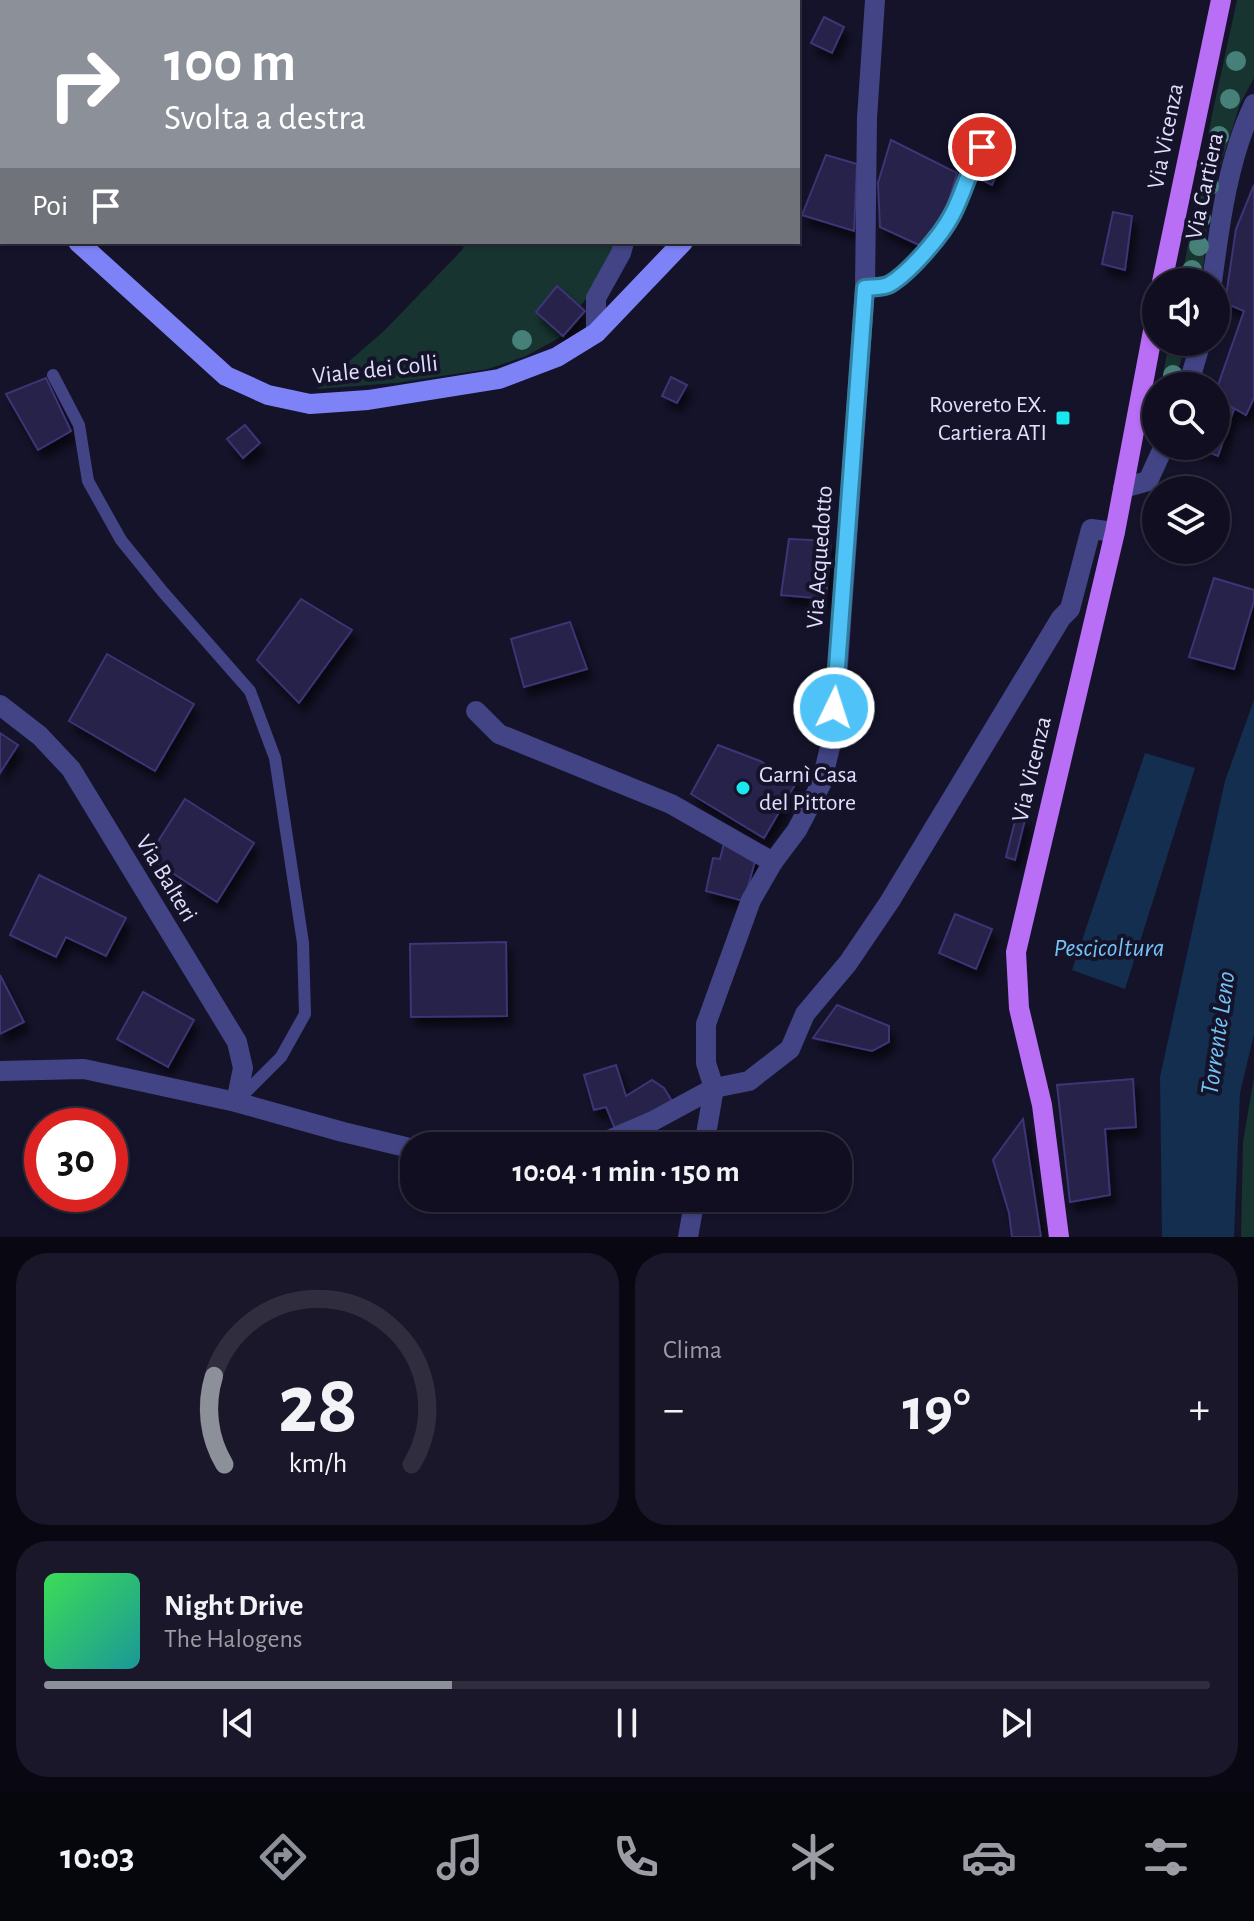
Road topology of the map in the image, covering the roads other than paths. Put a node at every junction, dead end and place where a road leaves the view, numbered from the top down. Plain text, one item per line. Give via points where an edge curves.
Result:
1 (875, 0) edge
2 (1221, 0) edge
3 (1254, 104) edge
4 (982, 147) dead end
5 (80, 244) edge
6 (623, 244) edge
7 (681, 244) edge
8 (1165, 268) edge
9 (1214, 268) edge
10 (865, 288) junction
11 (596, 333) junction
12 (1148, 356) edge
13 (53, 375) dead end
14 (1158, 460) edge
15 (1123, 488) junction
16 (1115, 532) junction
17 (0, 705) edge
18 (476, 711) dead end
19 (773, 862) junction
20 (0, 1071) edge
21 (714, 1088) junction
22 (236, 1102) junction
23 (627, 1132) edge
24 (706, 1132) edge
25 (400, 1146) edge
26 (692, 1212) edge
27 (688, 1237) edge
28 (1059, 1237) edge

1 - 10 street, Via Acquedotto
2 - 8 main road, Via Vicenza
3 - 9 street, Via Cartiera via 1231,172
4 - 10 lane via 952,216 927,248 887,286
5 - 11 main road, Viale dei Colli via 226,376 268,395 310,404 499,379 557,357
6 - 11 street via 596,298
7 - 11 main road, Viale dei Colli
10 - 19 street, Via Acquedotto via 833,735 821,784
12 - 15 main road, Via Vicenza
13 - 22 lane via 79,425 88,481 121,540 250,691 275,758 303,943 305,1014 281,1057
14 - 15 street via 1148,481
15 - 16 main road, Via Vicenza
16 - 21 street via 1091,529 1070,609 890,901 805,1014 790,1049 749,1081
16 - 28 main road, Via Vicenza via 1016,952 1019,1008 1042,1105
17 - 22 street, Via Balteri via 71,769 237,1042 243,1068
18 - 19 street via 499,734 671,804
19 - 21 street, Via Acquedotto via 751,900 706,1024 706,1063
20 - 22 street via 84,1069
21 - 23 street
21 - 24 street
22 - 25 street
26 - 27 street

